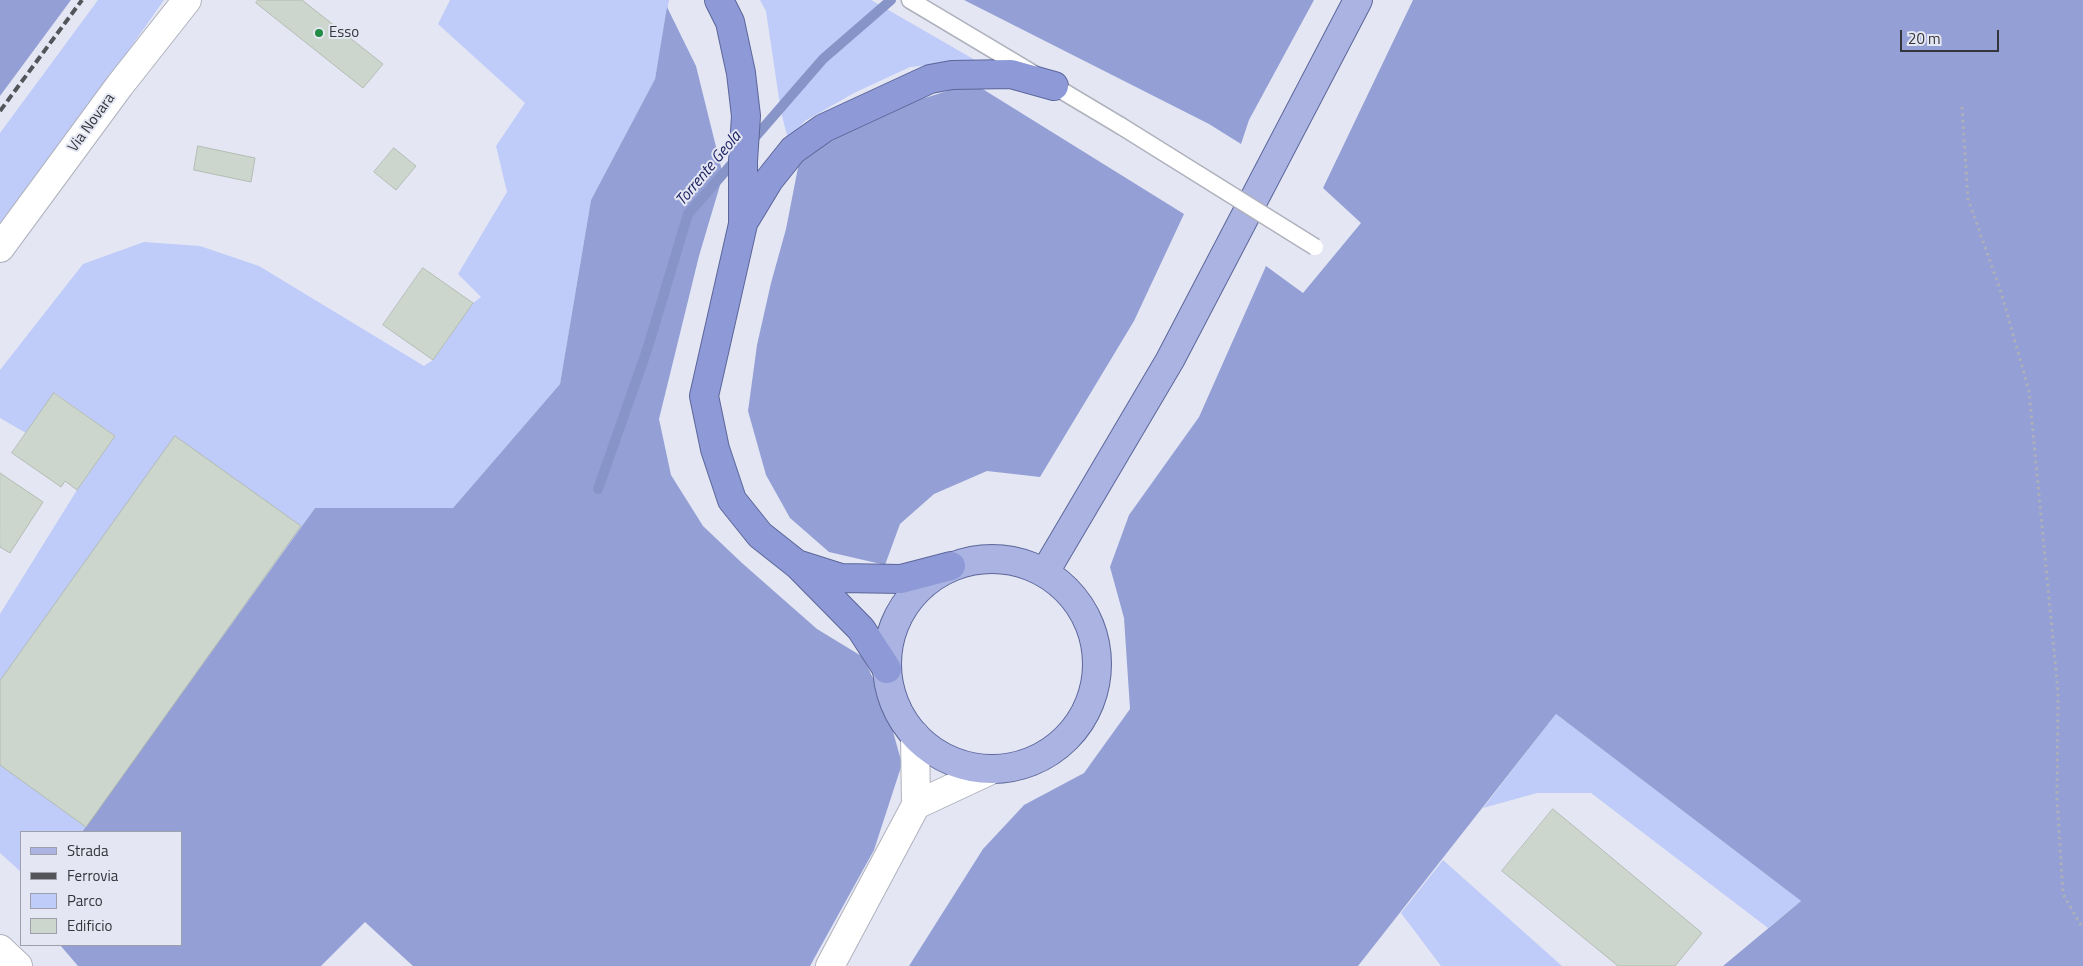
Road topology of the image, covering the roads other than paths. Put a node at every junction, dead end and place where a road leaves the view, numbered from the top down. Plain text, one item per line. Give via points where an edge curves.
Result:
1 (187, 0) edge
2 (719, 0) edge
3 (910, 0) edge
4 (1358, 0) edge
5 (1054, 86) junction
6 (743, 224) junction
7 (1315, 247) dead end
8 (0, 248) edge
9 (798, 565) junction
10 (951, 566) junction
11 (1045, 572) junction
12 (887, 669) junction
13 (915, 735) junction
14 (993, 769) junction
15 (916, 805) junction
16 (0, 949) edge
17 (18, 966) edge
18 (830, 966) edge

1 - 8 street, Via Novara
2 - 6 highway via 730,22 742,73 746,116
3 - 5 lane
4 - 11 main road via 1170,360
5 - 6 highway via 1011,74 952,74 930,79 824,128 793,150 769,180
5 - 7 lane, bridge
6 - 9 highway via 704,396 715,449 732,500 760,535
9 - 10 highway via 840,578 901,579
9 - 12 highway via 860,629
10 - 11 main road via 983,558 1015,560
10 - 12 main road via 924,583 903,608 890,637
11 - 14 main road via 1071,594 1089,623 1098,656 1094,691 1080,722 1057,747 1027,763
12 - 13 main road via 891,693
13 - 14 main road via 938,753 964,765
13 - 15 street
14 - 15 street
15 - 18 street
16 - 17 street

